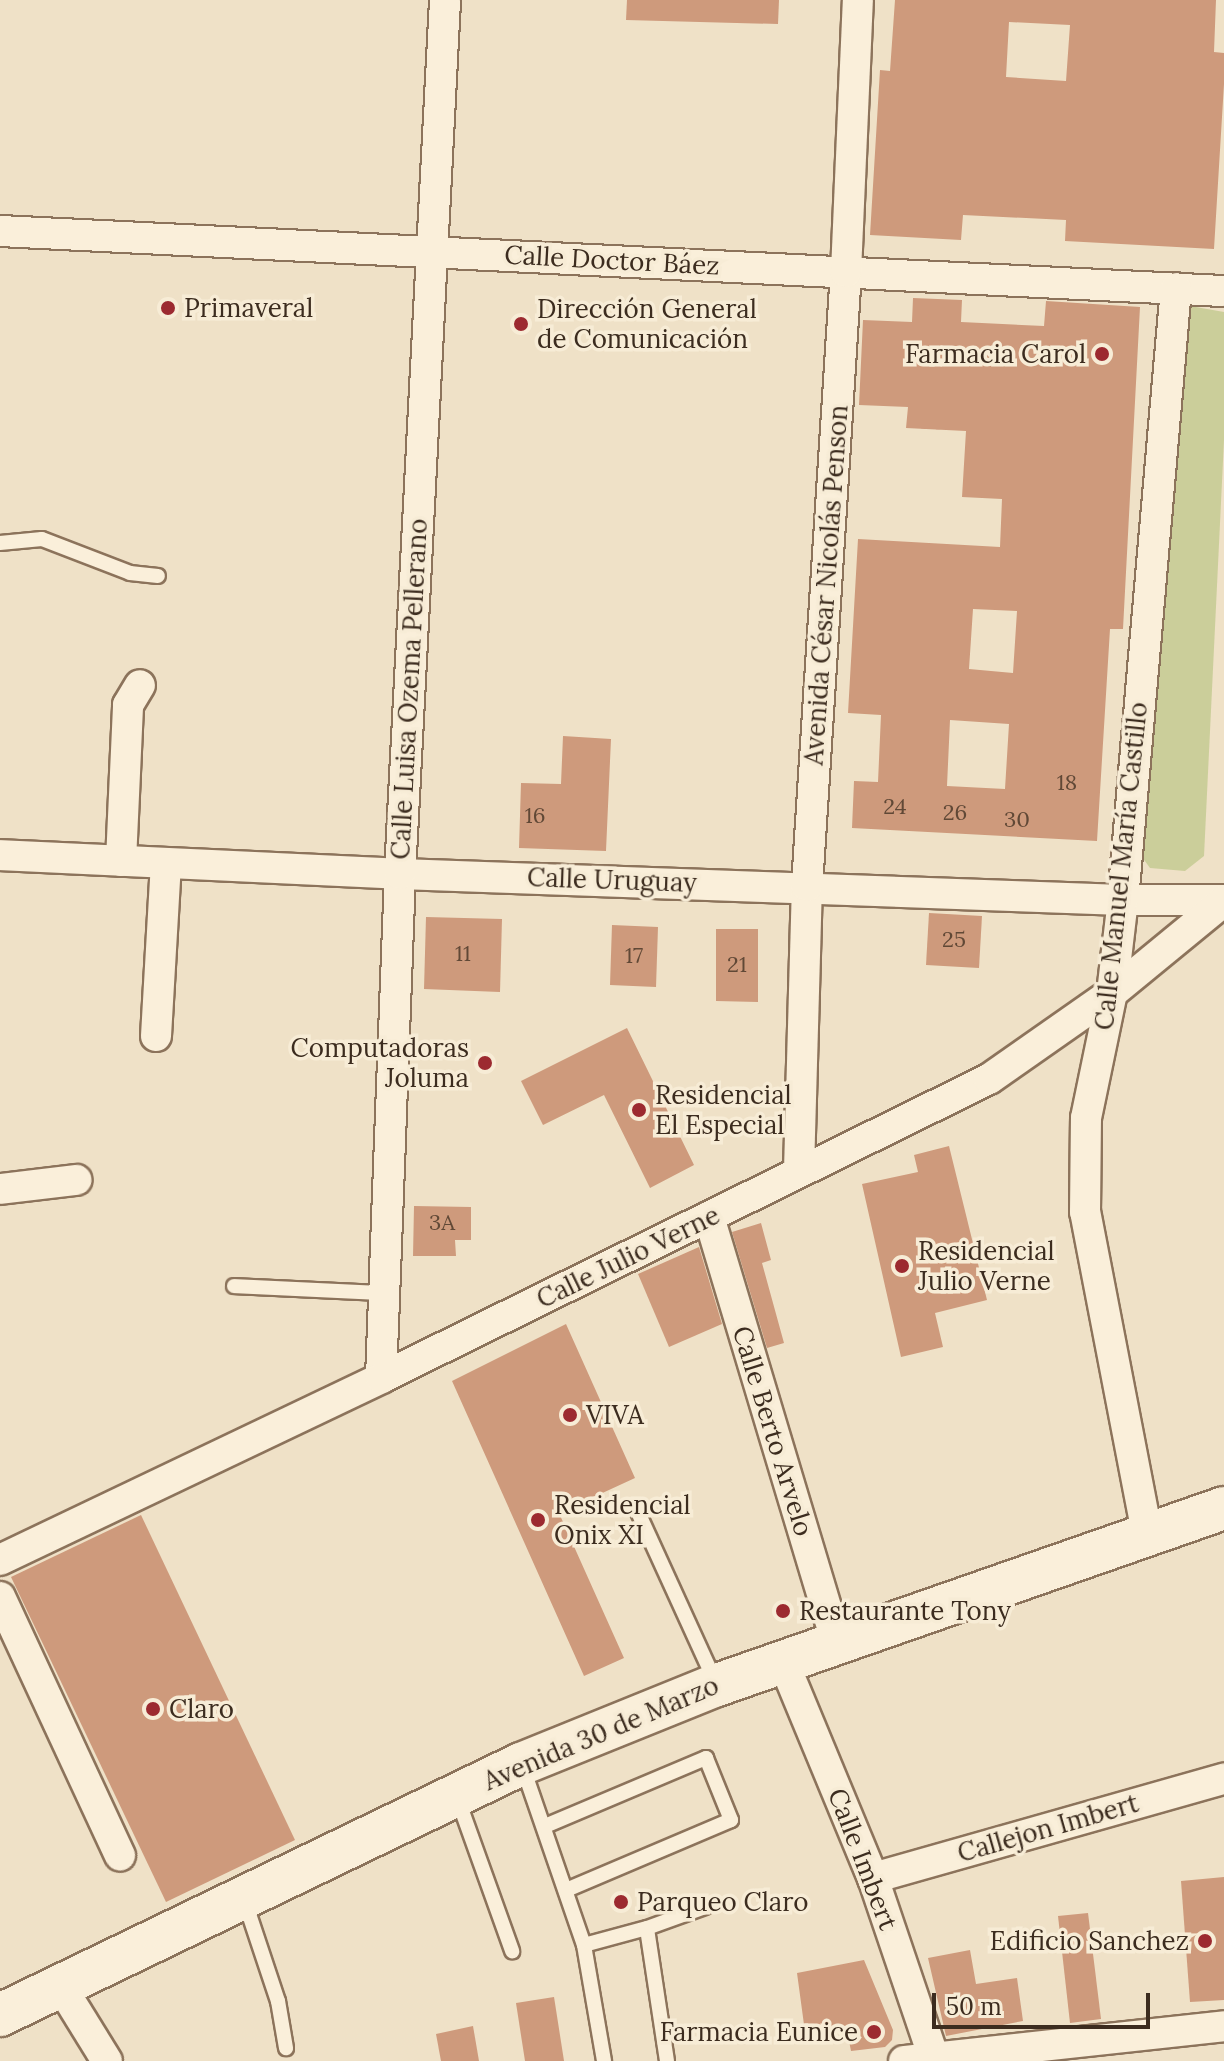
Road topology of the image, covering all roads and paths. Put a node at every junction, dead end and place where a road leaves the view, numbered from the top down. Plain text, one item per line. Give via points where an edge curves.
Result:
1 (445, 0) edge
2 (858, 0) edge
3 (0, 231) edge
4 (432, 252) junction
5 (846, 272) junction
6 (1176, 288) junction
7 (1224, 291) edge
8 (0, 543) edge
9 (158, 576) dead end
10 (140, 685) dead end
11 (0, 855) edge
12 (121, 861) junction
13 (166, 863) junction
14 (400, 874) junction
15 (807, 886) junction
16 (1123, 900) junction
17 (1224, 901) edge
18 (1112, 993) junction
19 (156, 1036) dead end
20 (799, 1170) junction
21 (76, 1180) dead end
22 (0, 1189) edge
23 (709, 1217) junction
24 (234, 1286) dead end
25 (384, 1293) junction
26 (381, 1378) junction
27 (1224, 1508) edge
28 (637, 1510) dead end
29 (1147, 1533) junction
30 (0, 1560) edge
31 (0, 1597) edge
32 (837, 1645) junction
33 (783, 1661) junction
34 (717, 1685) junction
35 (521, 1764) junction
36 (1224, 1779) edge
37 (456, 1794) junction
38 (545, 1826) junction
39 (120, 1855) dead end
40 (873, 1878) junction
41 (566, 1890) junction
42 (243, 1895) junction
43 (705, 1907) dead end
44 (647, 1928) junction
45 (584, 1945) junction
46 (512, 1951) dead end
47 (60, 1985) junction
48 (0, 2015) edge
49 (1224, 2026) edge
50 (286, 2048) dead end
51 (1136, 2048) edge
52 (935, 2059) edge
53 (107, 2061) edge
54 (604, 2061) edge
55 (667, 2061) edge
56 (904, 2061) edge

1 - 4 street, Calle Luisa Ozema Pellerano
2 - 5 street, Avenida César Nicolás Penson
3 - 4 street, Calle Doctor Báez
4 - 5 street, Calle Doctor Báez
4 - 14 street, Calle Luisa Ozema Pellerano
5 - 6 street, Calle Doctor Báez
5 - 15 street, Avenida César Nicolás Penson
6 - 7 street, Calle Doctor Báez
6 - 16 street, Calle Manuel María Castillo
8 - 9 lane via 42,539 130,573
10 - 12 street via 128,705
11 - 12 street, Calle Uruguay
12 - 13 street, Calle Uruguay
13 - 14 street, Calle Uruguay
13 - 19 street
14 - 15 street, Calle Uruguay
14 - 25 street, Calle Luisa Ozema Pellerano
15 - 16 street, Calle Uruguay
15 - 20 street, Avenida César Nicolás Penson
16 - 17 street, Calle Uruguay
16 - 18 street, Calle Manuel María Castillo
17 - 18 street, Calle Julio Verne
18 - 20 street, Calle Julio Verne via 989,1079
18 - 29 street, Calle Manuel María Castillo via 1086,1118 1085,1212
20 - 23 street, Calle Julio Verne
21 - 22 street
23 - 26 street, Calle Julio Verne
23 - 32 street, Calle Berto Arvelo
24 - 25 lane
25 - 26 street, Calle Luisa Ozema Pellerano
26 - 30 street, Calle Julio Verne
27 - 29 main road, Avenida 30 de Marzo
28 - 34 lane
29 - 32 main road, Avenida 30 de Marzo
31 - 39 street
32 - 33 main road, Avenida 30 de Marzo
33 - 34 main road, Avenida 30 de Marzo
33 - 40 street, Calle Imbert
34 - 35 main road, Avenida 30 de Marzo
35 - 37 main road, Avenida 30 de Marzo
35 - 38 lane
36 - 40 street, Callejon Imbert
37 - 42 main road, Avenida 30 de Marzo
37 - 46 lane
38 - 41 lane
38 - 41 lane via 706,1758 731,1820
40 - 52 street, Calle Imbert
41 - 45 lane
42 - 47 main road, Avenida 30 de Marzo
42 - 50 lane via 275,1989
43 - 44 lane
44 - 45 lane
44 - 55 lane
45 - 54 lane
47 - 48 main road, Avenida 30 de Marzo
47 - 53 street
49 - 51 street
51 - 52 street
52 - 56 street

